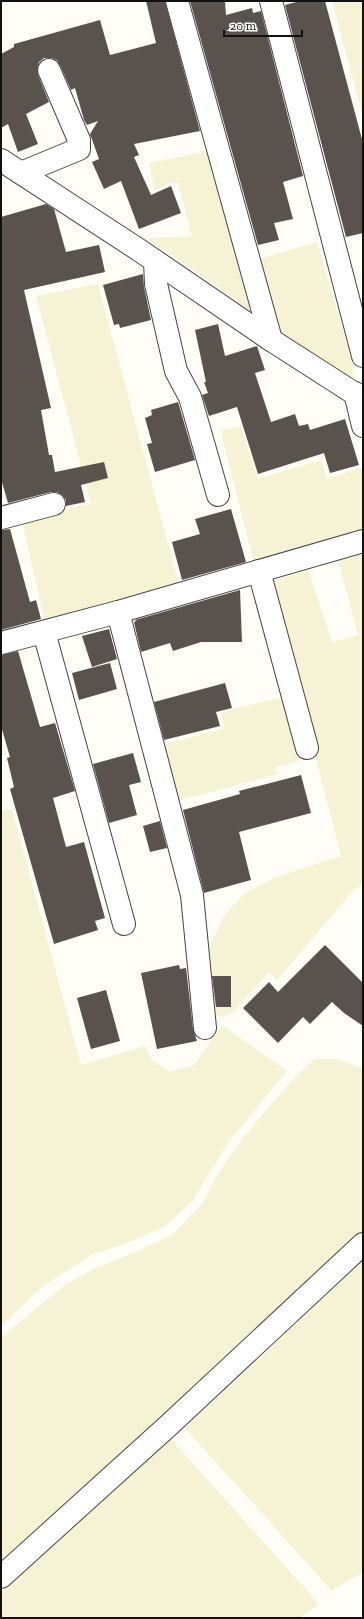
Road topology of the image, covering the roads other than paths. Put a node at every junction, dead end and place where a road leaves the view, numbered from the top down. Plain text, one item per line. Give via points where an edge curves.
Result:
1 (177, 1) edge
2 (271, 1) edge
3 (49, 70) dead end
4 (1, 160) edge
5 (21, 174) junction
6 (155, 262) junction
7 (271, 340) junction
8 (363, 356) edge
9 (359, 396) edge
10 (363, 426) edge
11 (218, 495) dead end
12 (54, 504) dead end
13 (1, 518) edge
14 (363, 541) edge
15 (259, 571) junction
16 (118, 612) junction
17 (44, 632) junction
18 (1, 643) edge
19 (307, 748) dead end
20 (124, 924) dead end
21 (206, 1028) dead end
22 (363, 1244) edge
23 (1, 1577) edge

1 - 7 street
2 - 8 street
3 - 5 street via 79,140 79,149
4 - 5 street
5 - 6 street
6 - 7 street
6 - 11 street via 156,284 176,371 190,397
7 - 9 street
9 - 10 street
12 - 13 street
14 - 15 street
15 - 16 street
15 - 19 street
16 - 17 street
16 - 21 street via 192,895
17 - 18 street
17 - 20 street
22 - 23 street

